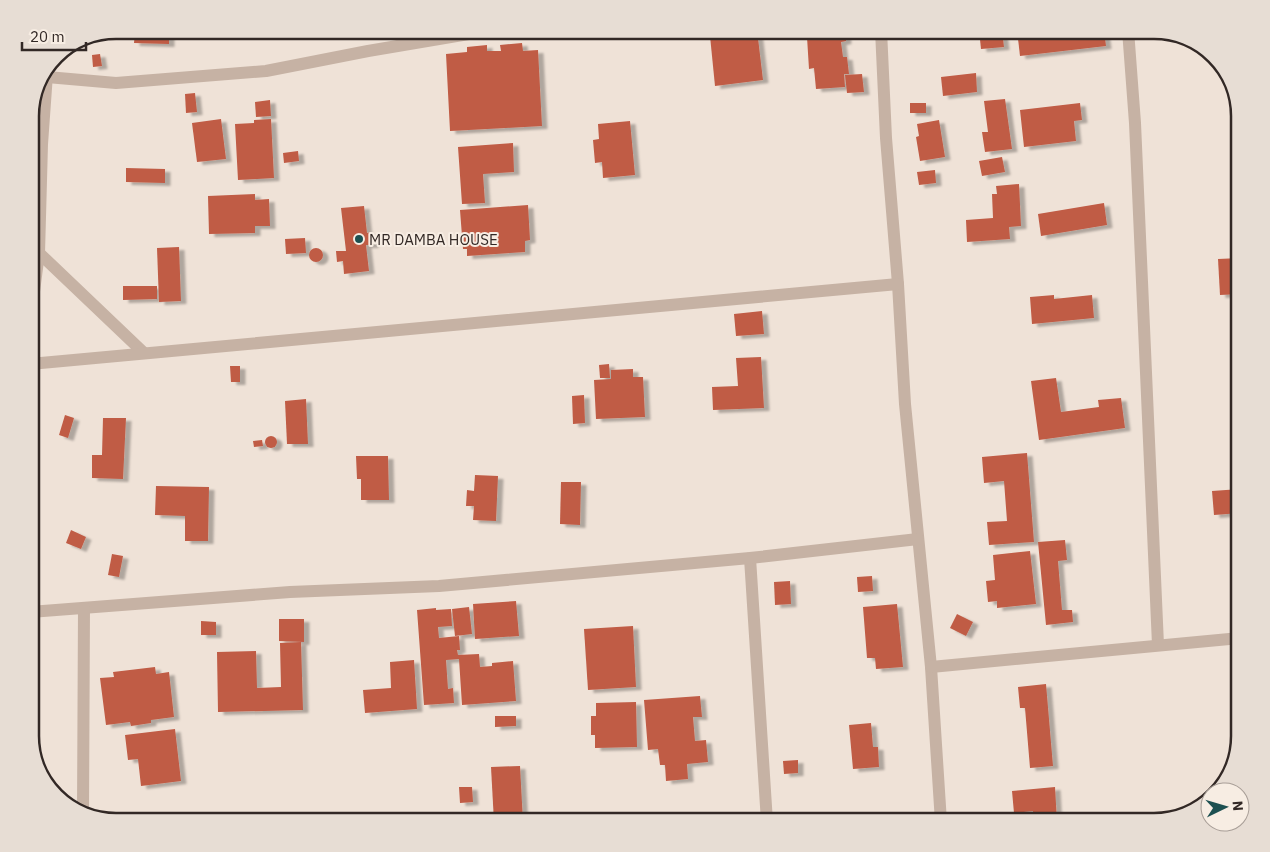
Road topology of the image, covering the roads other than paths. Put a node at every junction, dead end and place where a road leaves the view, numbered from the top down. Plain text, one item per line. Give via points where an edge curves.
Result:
1 (439, 39) edge
2 (881, 39) edge
3 (1129, 39) edge
4 (51, 75) edge
5 (45, 86) edge
6 (39, 125) edge
7 (39, 253) edge
8 (898, 284) junction
9 (144, 353) junction
10 (39, 363) edge
11 (918, 539) junction
12 (750, 558) junction
13 (39, 608) edge
14 (84, 608) junction
15 (1231, 639) edge
16 (1158, 645) junction
17 (931, 667) junction
18 (83, 805) edge
19 (766, 813) edge
20 (940, 813) edge

1 - 4 street via 266,71 116,83
2 - 8 street
3 - 16 street
5 - 6 street
7 - 9 street
8 - 9 street
8 - 11 street
9 - 10 street
11 - 12 street
11 - 17 street
12 - 14 street via 439,586 290,592
12 - 19 street
13 - 14 street
14 - 18 street
15 - 16 street
16 - 17 street
17 - 20 street

